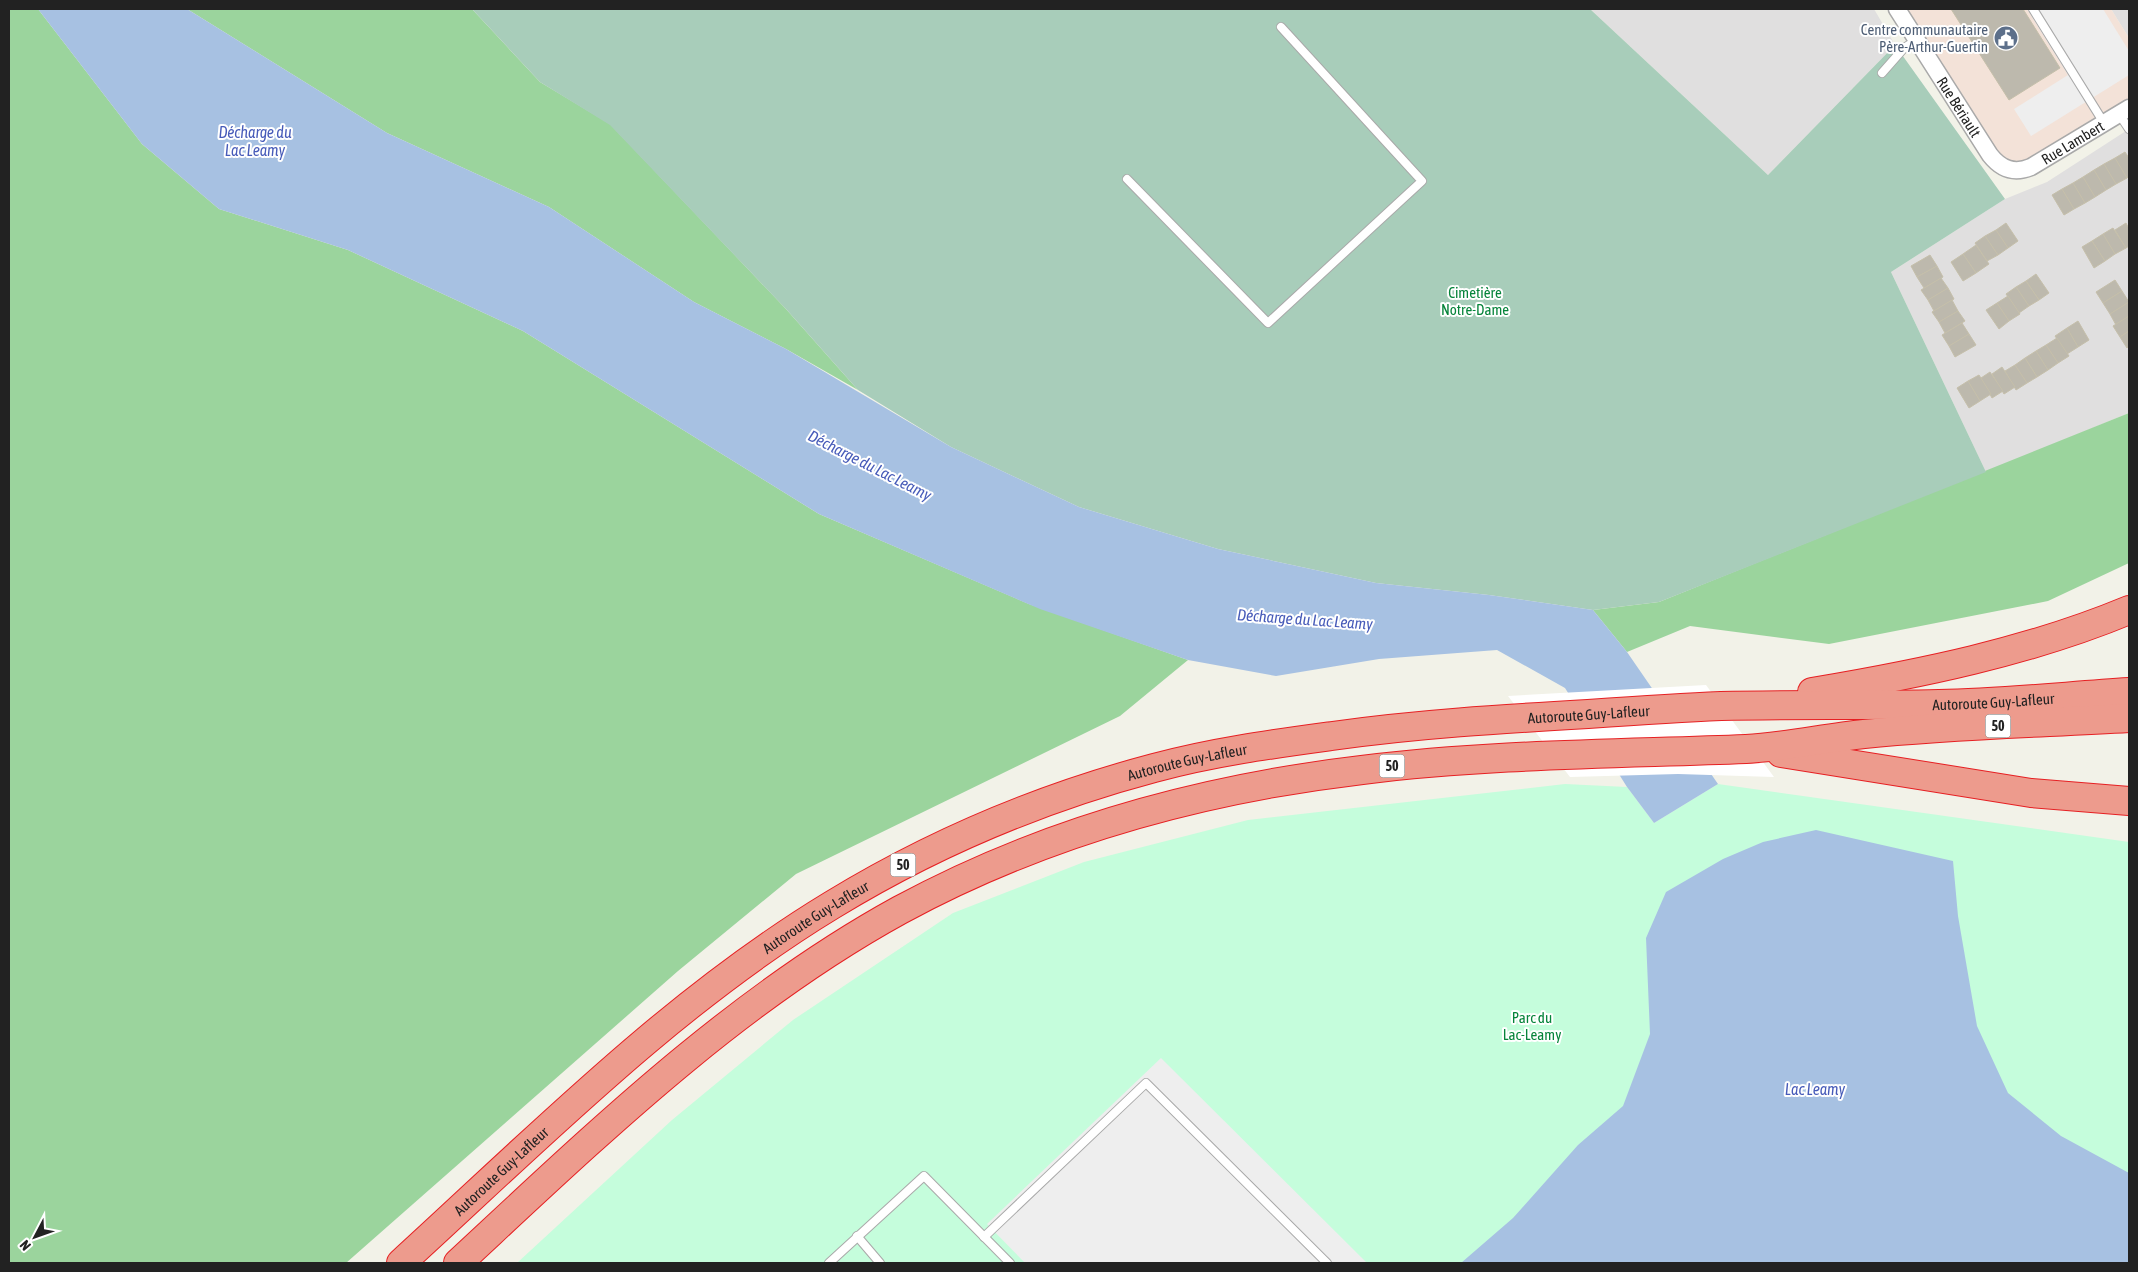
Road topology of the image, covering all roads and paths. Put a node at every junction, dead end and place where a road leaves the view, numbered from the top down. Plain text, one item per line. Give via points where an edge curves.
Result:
1 (1898, 9) edge
2 (2033, 9) edge
3 (1282, 27) dead end
4 (1917, 40) junction
5 (1882, 73) dead end
6 (2124, 111) edge
7 (2104, 123) junction
8 (2129, 129) edge
9 (2012, 170) joint
10 (1127, 180) dead end
11 (2129, 610) edge
12 (2129, 692) edge
13 (1719, 706) junction
14 (2129, 718) edge
15 (1753, 748) junction
16 (2129, 800) edge
17 (857, 1236) junction
18 (984, 1237) junction
19 (401, 1263) edge
20 (458, 1263) edge
21 (829, 1263) edge
22 (880, 1263) edge
23 (1010, 1263) edge
24 (1327, 1263) edge

1 - 4 street, Rue Bériault
2 - 7 lane
3 - 10 lane via 1422,181 1268,323
4 - 5 lane via 1904,48
4 - 9 street, Rue Bériault via 1990,155 2004,169
6 - 7 street, Rue Lambert
6 - 8 lane
7 - 9 street, Rue Lambert via 2032,167
11 - 13 highway via 2058,636 1937,669
12 - 13 highway, Autoroute Guy-Lafleur / 50 via 1943,704
13 - 19 highway, Autoroute Guy-Lafleur / 50 via 1524,717 1353,733 1184,761 1043,803 924,854 811,918 694,1002 600,1082
14 - 15 highway, Autoroute Guy-Lafleur / 50 via 1866,734
15 - 16 highway via 2031,793
15 - 20 highway, Autoroute Guy-Lafleur / 50 via 1554,756 1365,769 1232,790 1174,803 1044,844 914,903 853,937 739,1016 626,1110
17 - 18 lane via 924,1176
17 - 21 lane
17 - 22 lane
18 - 23 lane
18 - 24 lane via 1146,1083

